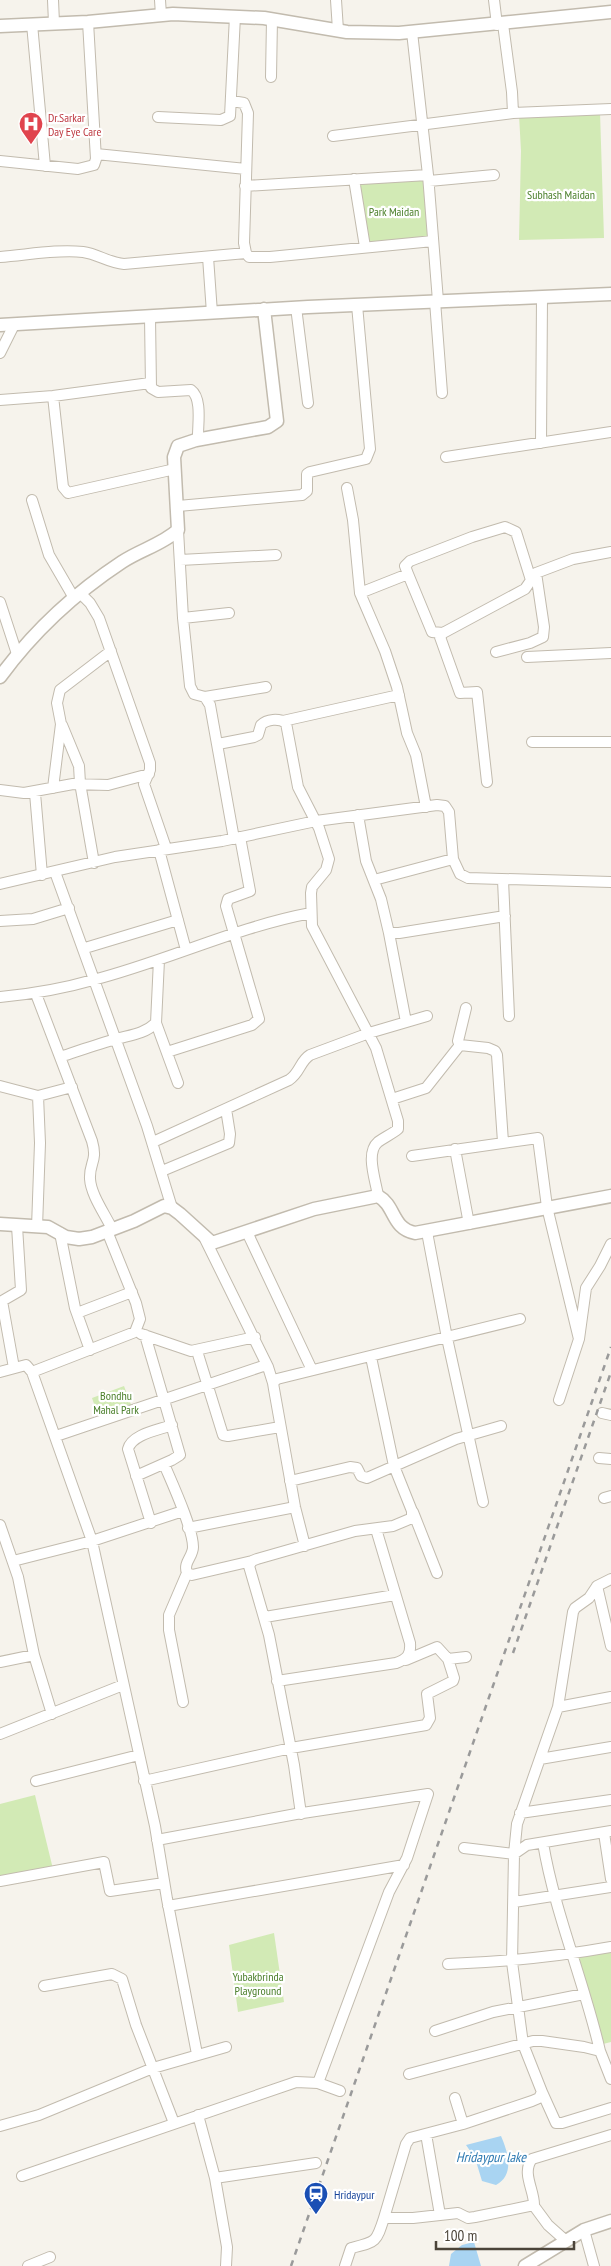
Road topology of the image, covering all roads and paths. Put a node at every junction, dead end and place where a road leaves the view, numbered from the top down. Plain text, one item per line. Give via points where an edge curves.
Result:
1 (53, 0) edge
2 (160, 0) edge
3 (336, 0) edge
4 (494, 0) edge
5 (611, 12) edge
6 (161, 15) junction
7 (235, 16) junction
8 (272, 19) junction
9 (88, 22) junction
10 (54, 23) junction
11 (32, 24) junction
12 (500, 24) junction
13 (0, 26) edge
14 (338, 30) junction
15 (412, 32) junction
16 (271, 77) dead end
17 (232, 102) junction
18 (611, 109) edge
19 (513, 114) junction
20 (158, 117) dead end
21 (423, 125) junction
22 (333, 136) dead end
23 (96, 154) junction
24 (0, 161) edge
25 (45, 166) junction
26 (246, 169) junction
27 (494, 175) dead end
28 (429, 178) junction
29 (354, 179) junction
30 (246, 186) junction
31 (433, 241) junction
32 (365, 248) junction
33 (246, 253) junction
34 (208, 256) junction
35 (0, 258) edge
36 (611, 294) edge
37 (542, 297) junction
38 (437, 301) junction
39 (358, 304) junction
40 (296, 308) junction
41 (264, 310) junction
42 (212, 313) junction
43 (150, 317) junction
44 (14, 324) junction
45 (0, 325) edge
46 (0, 353) edge
47 (150, 383) junction
48 (442, 393) dead end
49 (53, 396) junction
50 (0, 400) edge
51 (308, 403) dead end
52 (611, 432) edge
53 (196, 440) junction
54 (541, 443) junction
55 (446, 457) dead end
56 (175, 469) junction
57 (347, 488) dead end
58 (32, 500) dead end
59 (178, 506) junction
60 (178, 530) junction
61 (611, 552) edge
62 (276, 555) dead end
63 (180, 560) junction
64 (408, 574) junction
65 (533, 577) junction
66 (360, 593) junction
67 (77, 595) junction
68 (0, 602) edge
69 (230, 613) dead end
70 (183, 618) junction
71 (4, 626) edge
72 (443, 633) junction
73 (111, 651) junction
74 (496, 652) dead end
75 (611, 653) edge
76 (17, 654) junction
77 (527, 657) dead end
78 (0, 677) edge
79 (266, 686) dead end
80 (399, 695) junction
81 (205, 697) junction
82 (283, 721) junction
83 (62, 724) junction
84 (532, 742) dead end
85 (611, 742) edge
86 (218, 744) junction
87 (149, 774) junction
88 (487, 782) dead end
89 (80, 783) junction
90 (53, 788) junction
91 (0, 790) edge
92 (35, 793) junction
93 (426, 807) junction
94 (358, 815) junction
95 (316, 821) junction
96 (237, 838) junction
97 (163, 849) junction
98 (453, 859) junction
99 (94, 863) junction
100 (55, 872) junction
101 (42, 875) junction
102 (374, 880) junction
103 (503, 880) junction
104 (611, 882) edge
105 (0, 884) edge
106 (69, 908) junction
107 (311, 913) junction
108 (505, 916) junction
109 (178, 920) junction
110 (0, 922) edge
111 (235, 932) junction
112 (389, 933) junction
113 (85, 948) junction
114 (186, 950) junction
115 (159, 960) junction
116 (94, 980) junction
117 (36, 994) junction
118 (0, 997) edge
119 (466, 1008) dead end
120 (427, 1016) dead end
121 (509, 1016) dead end
122 (406, 1022) junction
123 (156, 1023) junction
124 (369, 1033) junction
125 (116, 1039) junction
126 (460, 1045) junction
127 (167, 1052) junction
128 (60, 1057) junction
129 (178, 1083) dead end
130 (0, 1086) edge
131 (72, 1088) junction
132 (38, 1096) junction
133 (392, 1099) junction
134 (226, 1109) junction
135 (152, 1142) junction
136 (503, 1142) junction
137 (455, 1149) junction
138 (412, 1156) dead end
139 (162, 1171) junction
140 (378, 1196) junction
141 (611, 1196) edge
142 (172, 1208) junction
143 (547, 1208) junction
144 (0, 1224) edge
145 (469, 1224) junction
146 (17, 1226) junction
147 (37, 1227) junction
148 (110, 1230) junction
149 (247, 1232) junction
150 (428, 1232) junction
151 (60, 1233) junction
152 (205, 1239) junction
153 (611, 1244) edge
154 (132, 1292) junction
155 (77, 1313) junction
156 (520, 1319) dead end
157 (140, 1334) junction
158 (254, 1337) junction
159 (447, 1338) junction
160 (579, 1339) junction
161 (90, 1350) junction
162 (197, 1351) junction
163 (371, 1357) junction
164 (268, 1367) junction
165 (14, 1368) junction
166 (312, 1370) junction
167 (0, 1372) edge
168 (32, 1372) junction
169 (273, 1383) junction
170 (208, 1386) junction
171 (559, 1400) dead end
172 (164, 1401) junction
173 (172, 1425) junction
174 (501, 1426) dead end
175 (280, 1427) junction
176 (469, 1434) junction
177 (56, 1436) junction
178 (599, 1458) dead end
179 (611, 1460) edge
180 (164, 1464) junction
181 (394, 1466) junction
182 (136, 1476) junction
183 (290, 1481) junction
184 (483, 1502) dead end
185 (295, 1507) junction
186 (183, 1511) junction
187 (412, 1511) junction
188 (151, 1523) junction
189 (0, 1525) edge
190 (188, 1528) junction
191 (376, 1530) junction
192 (92, 1541) junction
193 (305, 1546) junction
194 (13, 1561) junction
195 (252, 1561) junction
196 (187, 1573) junction
197 (437, 1573) dead end
198 (611, 1579) edge
199 (597, 1586) junction
200 (395, 1595) junction
201 (266, 1617) junction
202 (611, 1646) edge
203 (34, 1655) junction
204 (466, 1657) dead end
205 (448, 1659) junction
206 (405, 1660) junction
207 (0, 1662) edge
208 (277, 1681) junction
209 (123, 1685) junction
210 (611, 1697) edge
211 (183, 1702) dead end
212 (558, 1707) junction
213 (52, 1714) junction
214 (0, 1734) edge
215 (611, 1747) edge
216 (291, 1748) junction
217 (139, 1755) junction
218 (540, 1759) junction
219 (144, 1780) junction
220 (36, 1781) dead end
221 (611, 1800) edge
222 (520, 1813) junction
223 (301, 1814) junction
224 (607, 1832) edge
225 (156, 1840) junction
226 (543, 1843) junction
227 (464, 1848) dead end
228 (514, 1854) junction
229 (404, 1865) junction
230 (611, 1879) edge
231 (0, 1881) edge
232 (164, 1883) junction
233 (611, 1887) edge
234 (555, 1897) junction
235 (514, 1902) junction
236 (168, 1906) junction
237 (611, 1947) edge
238 (571, 1954) junction
239 (512, 1962) junction
240 (448, 1964) dead end
241 (44, 1986) dead end
242 (584, 1994) junction
243 (519, 2006) junction
244 (435, 2031) dead end
245 (523, 2044) junction
246 (226, 2047) dead end
247 (600, 2051) junction
248 (197, 2054) junction
249 (609, 2067) edge
250 (153, 2068) junction
251 (409, 2074) dead end
252 (611, 2079) edge
253 (318, 2083) junction
254 (340, 2091) dead end
255 (542, 2092) junction
256 (456, 2098) dead end
257 (611, 2108) edge
258 (198, 2114) junction
259 (174, 2124) junction
260 (463, 2124) junction
261 (0, 2126) edge
262 (426, 2134) junction
263 (611, 2135) edge
264 (316, 2162) dead end
265 (22, 2176) dead end
266 (214, 2178) junction
267 (534, 2206) junction
268 (440, 2215) junction
269 (384, 2218) junction
270 (611, 2221) edge
271 (584, 2230) junction
272 (566, 2241) junction
273 (50, 2257) dead end
274 (28, 2266) edge
275 (226, 2266) edge
276 (345, 2266) edge
277 (526, 2266) edge
278 (594, 2266) edge

1 - 10 street
2 - 6 street
3 - 14 street
4 - 12 street
5 - 12 street
6 - 7 street
6 - 9 street
7 - 8 street
7 - 17 street
8 - 14 street
8 - 16 street
9 - 10 street
9 - 23 street
10 - 11 street
11 - 13 street
11 - 25 street
12 - 15 street
12 - 19 street
14 - 15 street
15 - 21 street
17 - 20 street via 227,119
17 - 26 street via 244,103 247,107
18 - 19 street
19 - 21 street
21 - 22 street
21 - 28 street
23 - 25 street via 94,165 87,167
23 - 26 street
24 - 25 street
26 - 30 street
27 - 28 street
28 - 29 street
28 - 31 street
29 - 30 street
29 - 32 street
30 - 33 street
31 - 32 street
31 - 38 street
32 - 33 street via 270,257
33 - 34 street
34 - 35 street via 124,264 76,252
34 - 42 street
36 - 37 street
37 - 38 street
37 - 54 street
38 - 39 street
38 - 48 street
39 - 40 street
39 - 59 street via 370,449 366,459 310,472 306,478 307,491 302,495
40 - 41 street
40 - 51 street
41 - 42 street
41 - 53 street via 277,421 268,427
42 - 43 street
43 - 44 street
43 - 47 street
44 - 45 street
44 - 46 street
47 - 49 street
47 - 53 street via 158,392 194,392 197,400
49 - 50 street
49 - 56 street via 63,488 68,493
52 - 54 street
53 - 56 street via 178,446 174,456
54 - 55 street
56 - 59 street
57 - 66 street
58 - 67 street via 52,563
59 - 60 street
60 - 63 street
60 - 67 street via 131,556
61 - 65 street via 573,559
62 - 63 street
63 - 70 street
64 - 65 street via 405,566 410,561 505,527 516,532
64 - 66 street
64 - 72 street via 432,632
65 - 72 street via 520,593
65 - 74 street via 544,627 543,637
66 - 80 street
67 - 73 street via 95,609
67 - 76 street
68 - 71 street
69 - 70 street
70 - 81 street via 191,691
71 - 76 street
72 - 88 street via 440,638 460,693 477,692
73 - 83 street via 60,690 57,703
73 - 87 street via 150,763
75 - 77 street
76 - 78 street
79 - 81 street
80 - 82 street
80 - 93 street via 407,733 416,754
81 - 86 street via 210,705
82 - 86 street via 263,723 254,737
82 - 95 street via 298,787
83 - 89 street via 79,766
83 - 90 street
84 - 85 street
86 - 96 street
87 - 89 street via 108,785
87 - 97 street via 144,784
89 - 90 street
89 - 99 street
90 - 92 street
91 - 92 street
92 - 101 street
93 - 94 street
93 - 98 street via 445,806 449,812
94 - 95 street
94 - 102 street via 366,861
95 - 96 street
95 - 107 street via 329,859 326,870 312,887
96 - 97 street
96 - 111 street via 251,886 247,893 226,902
97 - 99 street
97 - 109 street
98 - 102 street
98 - 103 street via 460,874 468,878
99 - 100 street
100 - 101 street
100 - 106 street
101 - 105 street
102 - 112 street
103 - 104 street
103 - 108 street
106 - 110 street via 33,919
106 - 113 street
107 - 111 street
107 - 124 street via 319,942
108 - 112 street
108 - 121 street
109 - 113 street
109 - 114 street
111 - 114 street
111 - 127 street via 259,1019 252,1025
112 - 122 street
113 - 116 street
114 - 115 street
115 - 116 street
115 - 123 street
116 - 117 street
116 - 125 street
117 - 118 street
117 - 128 street
119 - 126 street via 458,1041
120 - 122 street
122 - 124 street
123 - 125 street via 142,1033
123 - 127 street
124 - 133 street
124 - 134 street via 310,1055 303,1061 299,1072 289,1080
125 - 128 street
125 - 135 street
126 - 133 street via 426,1088
126 - 136 street via 492,1049 496,1055
127 - 129 street
128 - 131 street
130 - 132 street
131 - 132 street
131 - 148 street via 96,1156 90,1171 90,1185
132 - 147 street
133 - 140 street via 398,1129 377,1143 372,1151
134 - 135 street
134 - 139 street via 229,1143
135 - 139 street
136 - 137 street
136 - 143 street via 538,1138
137 - 138 street
137 - 145 street
139 - 142 street
140 - 149 street via 314,1209
140 - 150 street via 384,1199 405,1231
141 - 143 street
142 - 148 street via 158,1208
142 - 152 street
143 - 145 street
143 - 160 street
144 - 146 street
145 - 150 street
146 - 147 street
146 - 165 street via 21,1290 2,1301
147 - 151 street via 48,1227
148 - 151 street via 79,1239
148 - 154 street
149 - 152 street via 212,1243
149 - 166 street
150 - 159 street
151 - 155 street
152 - 158 street
153 - 160 street via 586,1288
154 - 155 street
154 - 157 street via 140,1319
155 - 161 street
156 - 159 street
157 - 161 street
157 - 162 street
157 - 172 street
158 - 162 street
158 - 164 street
159 - 163 street
159 - 176 street
160 - 171 street
161 - 168 street
162 - 170 street
163 - 166 street
163 - 181 street
164 - 169 street
164 - 170 street
165 - 167 street
165 - 168 street via 26,1365
166 - 169 street via 283,1377
168 - 177 street
169 - 175 street
170 - 172 street
170 - 175 street via 223,1435
172 - 173 street
172 - 177 street
173 - 180 street via 180,1455
173 - 182 street via 137,1438 129,1445
174 - 176 street
175 - 183 street
176 - 181 street
176 - 184 street
177 - 192 street
178 - 179 street
180 - 182 street
180 - 186 street
181 - 183 street via 367,1478 361,1476 357,1468 350,1467
181 - 187 street
182 - 188 street
183 - 185 street
185 - 190 street
185 - 193 street
186 - 188 street
186 - 190 street
187 - 191 street via 412,1518
187 - 197 street
188 - 192 street
189 - 194 street
190 - 196 street via 193,1548 186,1564
191 - 193 street via 355,1532
191 - 200 street
192 - 194 street
192 - 209 street
193 - 195 street
194 - 203 street
195 - 196 street via 192,1575
195 - 201 street via 250,1569
196 - 211 street via 169,1615
198 - 199 street
199 - 202 street
199 - 212 street via 574,1612
200 - 201 street
200 - 206 street via 410,1643 410,1652
201 - 208 street
203 - 207 street
203 - 213 street
204 - 205 street
205 - 206 street via 437,1647
205 - 216 street via 453,1681 427,1694 430,1718 426,1725
206 - 208 street
208 - 216 street
209 - 213 street
209 - 217 street
210 - 212 street
212 - 218 street
213 - 214 street
215 - 218 street
216 - 219 street
216 - 223 street
217 - 219 street
217 - 220 street
218 - 222 street
219 - 225 street
221 - 222 street
222 - 228 street
223 - 225 street
223 - 229 street via 428,1794
224 - 226 street
224 - 230 street
225 - 232 street
226 - 228 street via 527,1845
226 - 234 street
227 - 228 street
228 - 235 street
229 - 236 street
229 - 253 street via 393,1882 379,1917
231 - 232 street via 104,1862 110,1891
232 - 236 street
233 - 234 street
234 - 235 street
234 - 238 street
235 - 239 street
236 - 248 street
237 - 238 street
238 - 239 street
238 - 242 street
239 - 240 street
239 - 243 street
241 - 250 street via 105,1975 122,1979
242 - 243 street
242 - 247 street
243 - 244 street
243 - 245 street
245 - 247 street via 542,2041
245 - 251 street
245 - 255 street
246 - 248 street
247 - 249 street
248 - 250 street
249 - 252 street
250 - 259 street
250 - 261 street via 39,2115
253 - 254 street
253 - 258 street via 296,2082
255 - 257 street via 556,2123
255 - 260 street via 539,2098
256 - 260 street
258 - 259 street
258 - 266 street
259 - 265 street
260 - 262 street
262 - 268 street
262 - 269 street via 410,2138 406,2144
263 - 267 street via 532,2159 528,2164 528,2175
264 - 266 street
266 - 275 street via 227,2247
267 - 268 street via 476,2218 458,2213
267 - 272 street
268 - 269 street
269 - 276 street via 375,2240 371,2244 351,2248
270 - 271 street
271 - 272 street
271 - 278 street
272 - 277 street
273 - 274 street

